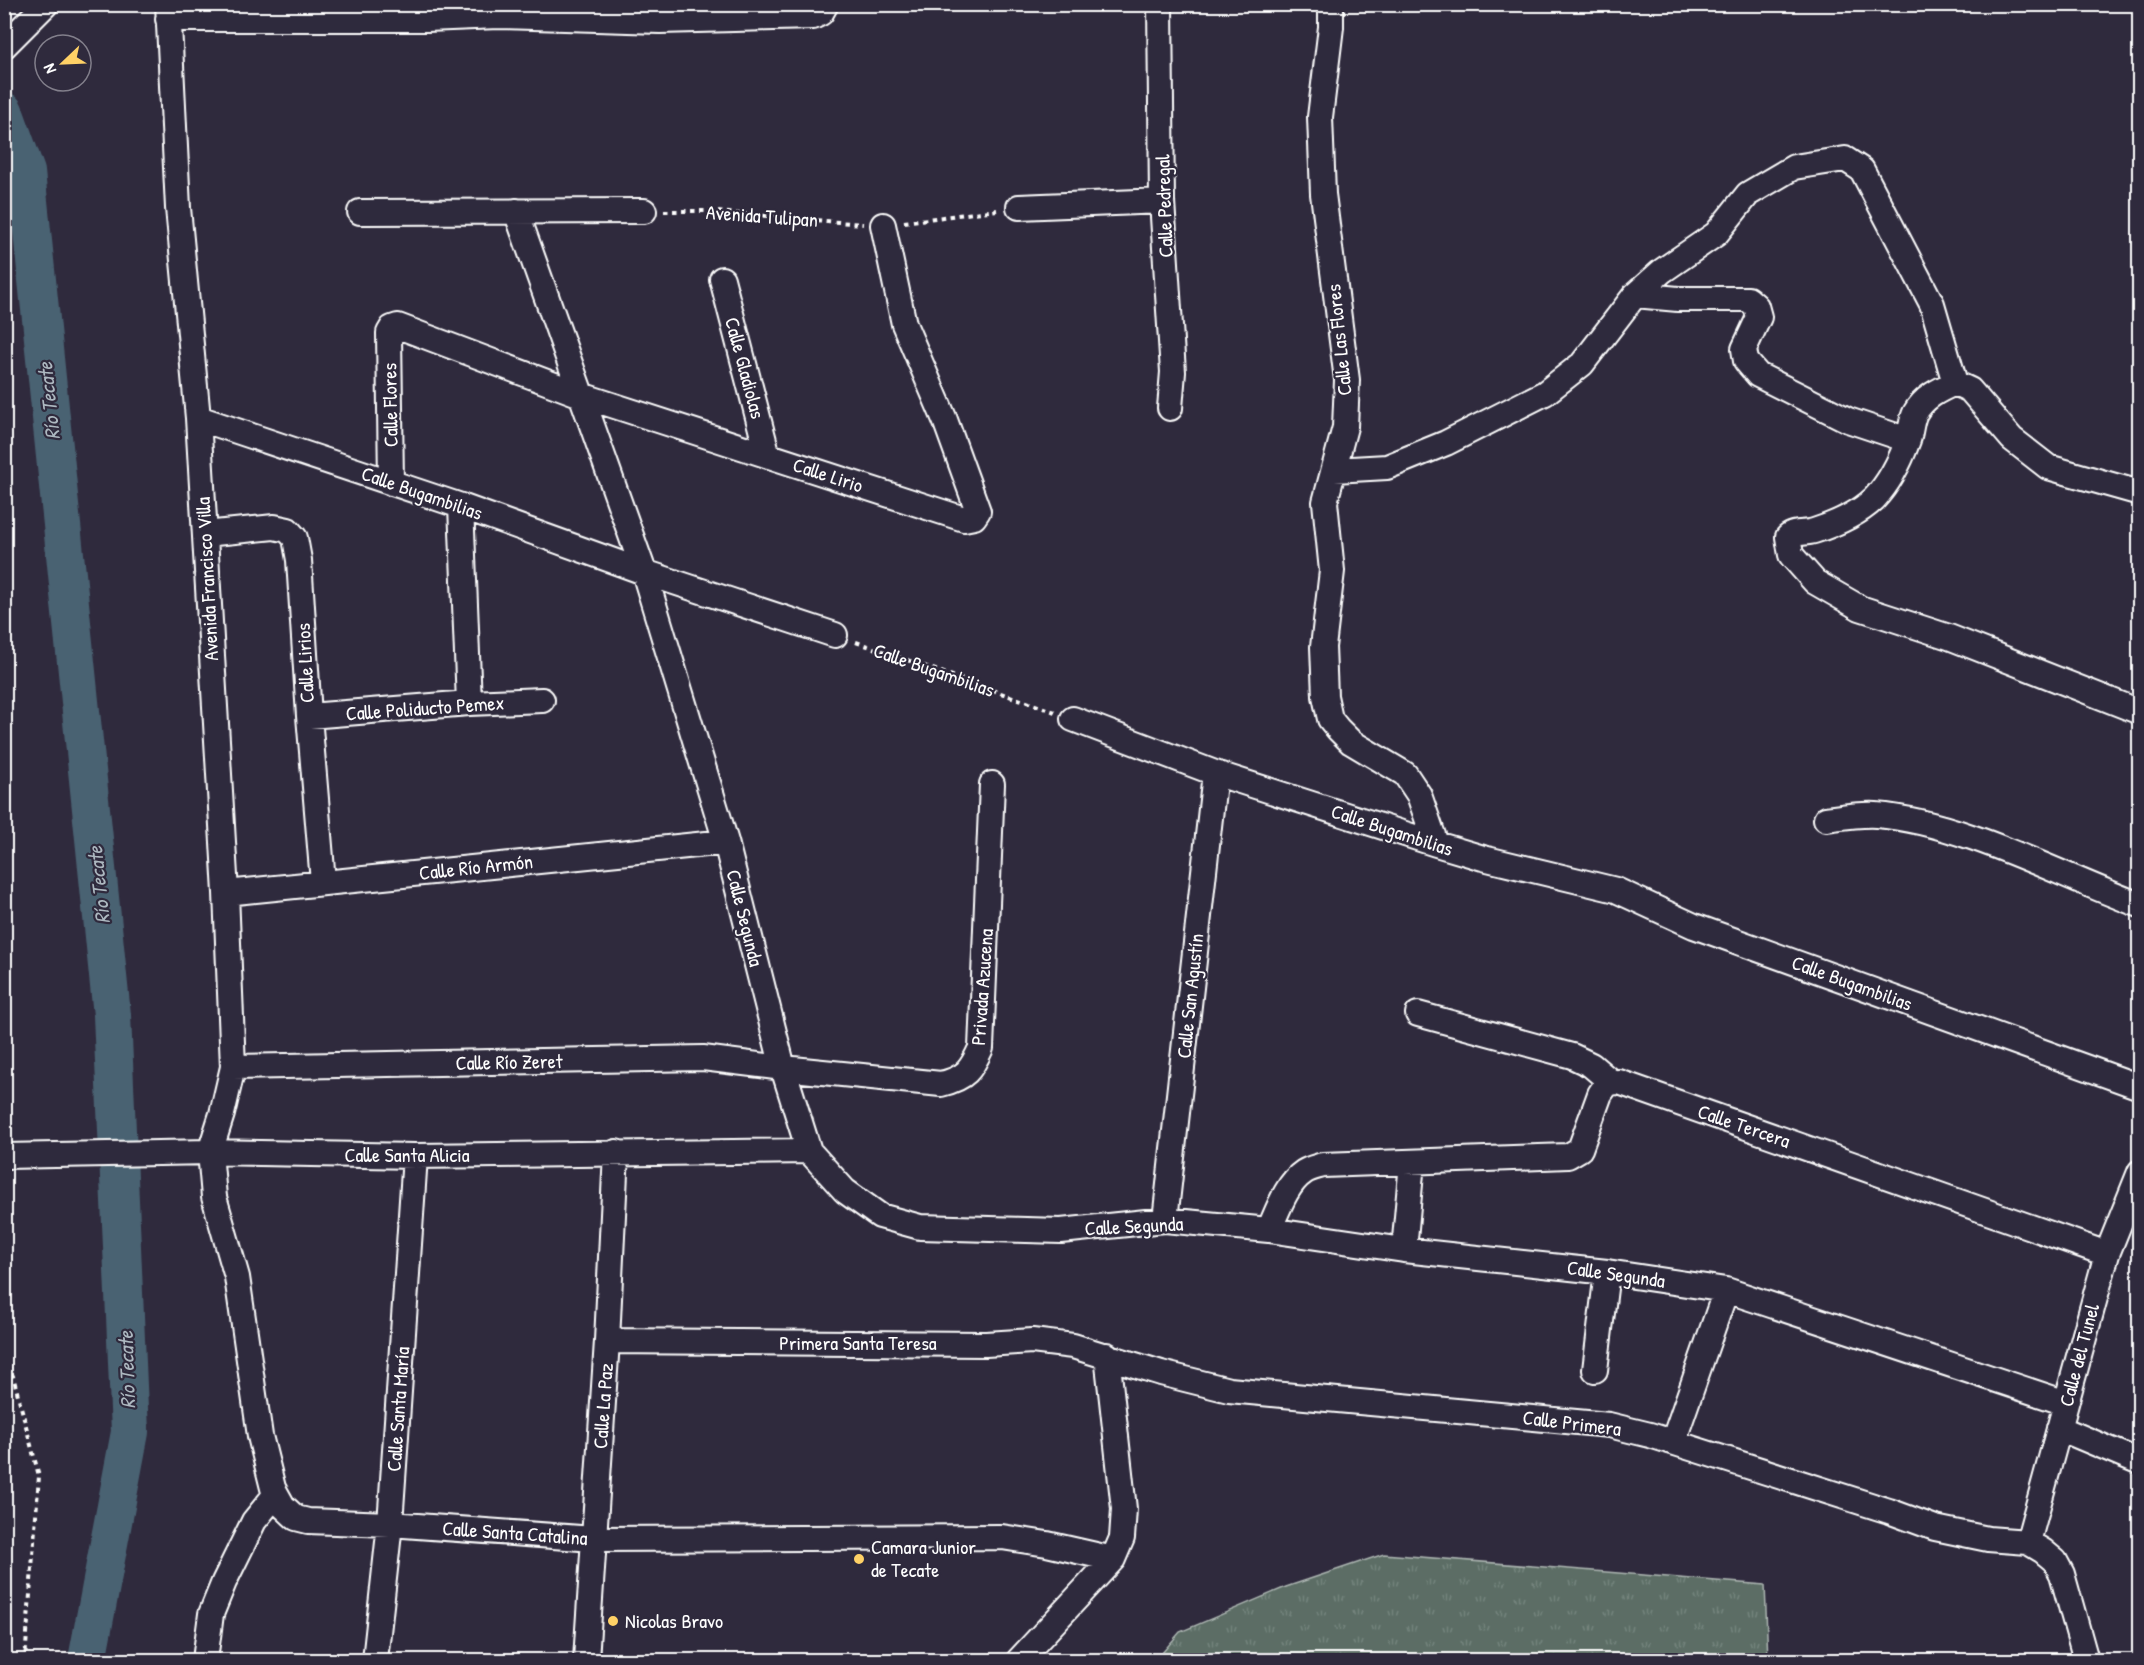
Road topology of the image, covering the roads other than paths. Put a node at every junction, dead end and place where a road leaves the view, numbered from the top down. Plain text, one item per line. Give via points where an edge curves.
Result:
1 (46, 4) edge
2 (1160, 4) edge
3 (1331, 4) edge
4 (823, 9) edge
5 (498, 10) edge
6 (338, 11) edge
7 (168, 12) edge
8 (660, 13) edge
9 (4, 46) edge
10 (1162, 201) junction
11 (1019, 207) road end
12 (516, 211) junction
13 (644, 211) road end
14 (360, 212) dead end
15 (883, 225) road end
16 (722, 279) dead end
17 (1635, 295) junction
18 (392, 328) joint
19 (1955, 383) junction
20 (581, 395) junction
21 (1170, 408) dead end
22 (198, 418) junction
23 (1908, 440) junction
24 (768, 456) junction
25 (1334, 470) junction
26 (392, 483) junction
27 (2139, 493) edge
28 (461, 506) junction
29 (205, 534) junction
30 (644, 572) junction
31 (835, 635) road end
32 (542, 700) dead end
33 (469, 703) junction
34 (2139, 712) edge
35 (309, 716) junction
36 (1073, 719) road end
37 (1215, 773) junction
38 (992, 784) dead end
39 (1826, 819) dead end
40 (726, 842) junction
41 (1436, 844) junction
42 (323, 882) junction
43 (226, 893) junction
44 (2139, 905) edge
45 (1418, 1014) dead end
46 (233, 1066) junction
47 (783, 1068) junction
48 (1611, 1082) junction
49 (2139, 1087) edge
50 (810, 1151) junction
51 (210, 1152) junction
52 (616, 1152) junction
53 (4, 1156) edge
54 (416, 1156) junction
55 (1412, 1162) junction
56 (2139, 1172) edge
57 (1165, 1220) junction
58 (1269, 1230) junction
59 (1404, 1250) junction
60 (2107, 1254) junction
61 (1607, 1272) junction
62 (1726, 1290) junction
63 (607, 1341) junction
64 (1107, 1355) junction
65 (1595, 1370) dead end
66 (2066, 1403) junction
67 (2059, 1428) junction
68 (1673, 1442) junction
69 (2139, 1462) edge
70 (276, 1494) junction
71 (390, 1524) junction
72 (594, 1539) junction
73 (2028, 1542) junction
74 (1113, 1559) junction
75 (205, 1660) edge
76 (375, 1660) edge
77 (586, 1660) edge
78 (1020, 1660) edge
79 (2086, 1660) edge

1 - 9 street
2 - 10 street, Calle Pedregal
3 - 25 street, Calle Las Flores via 1320,117 1323,194 1347,381 1345,428
4 - 8 street via 813,17
5 - 6 street via 427,19
5 - 8 street
6 - 7 street
7 - 22 street, Avenida Francisco Villa via 178,208
10 - 11 street
10 - 21 street, Calle Pedregal via 1173,372
12 - 13 street
12 - 14 street
12 - 20 street
15 - 24 street, Calle Lirio via 904,324 978,511 974,517 964,519
16 - 24 street, Calle Gladiolas
17 - 19 street via 1716,234 1748,194 1794,167 1845,159 1862,170 1932,304
17 - 23 street via 1748,299 1756,306 1759,317 1744,349 1746,361 1758,375 1848,420
17 - 25 street via 1582,364 1545,393 1387,467
18 - 20 street, Calle Lirio via 398,326
18 - 26 street, Calle Flores
19 - 23 street via 1932,394 1915,414
19 - 27 street via 1970,390 2012,439 2048,467
20 - 24 street, Calle Lirio
20 - 30 street
22 - 26 street, Calle Bugambilias
22 - 29 street, Avenida Francisco Villa
23 - 34 street via 1891,480 1872,500 1838,523 1791,534 1791,555 1815,582 1860,608 1949,637
25 - 41 street, Calle Las Flores via 1325,502 1332,571 1323,647 1330,719 1351,742 1405,774 1419,795
26 - 28 street, Calle Bugambilias
28 - 30 street, Calle Bugambilias
28 - 33 street
29 - 35 street, Calle Lirios via 274,527 288,530 295,538
29 - 43 street, Avenida Francisco Villa
30 - 31 street, Calle Bugambilias
30 - 40 street, Calle Segunda
32 - 33 street, Calle Poliducto Pemex
33 - 35 street, Calle Poliducto Pemex
35 - 42 street, Calle Lirios
36 - 37 street, Calle Bugambilias
37 - 41 street, Calle Bugambilias
37 - 57 street, Calle San Agustín
38 - 47 street, Privada Azucena via 981,1048 966,1074 940,1083
39 - 44 street via 1875,815 1924,824 1971,838
40 - 42 street, Calle Río Armón
40 - 47 street, Calle Segunda
41 - 49 street, Calle Bugambilias via 1616,890 1694,926
42 - 43 street, Calle Río Armón
43 - 46 street, Avenida Francisco Villa
45 - 48 street via 1572,1056 1591,1065
46 - 47 street, Calle Río Zeret via 703,1058
46 - 51 street, Avenida Francisco Villa
47 - 50 street, Calle Segunda
48 - 55 street via 1600,1094 1580,1149 1574,1154
48 - 60 street, Calle Tercera
50 - 52 street, Calle Santa Alicia
50 - 57 street, Calle Segunda via 845,1191 880,1216 920,1227 1061,1231
51 - 53 street, Calle Santa Alicia
51 - 54 street, Calle Santa Alicia
51 - 70 street, Calle Santa Catalina via 214,1197 237,1277 260,1436
52 - 54 street, Calle Santa Alicia
52 - 63 street, Calle La Paz
54 - 71 street, Calle Santa María
55 - 58 street via 1323,1165 1306,1170 1284,1196
55 - 59 street
56 - 60 street, Calle del Tunel
57 - 58 street, Calle Segunda
58 - 59 street, Calle Segunda
59 - 61 street, Calle Segunda
60 - 66 street, Calle del Tunel
61 - 62 street, Calle Segunda
61 - 65 street
62 - 66 street, Calle Segunda
62 - 68 street
63 - 64 street, Primera Santa Teresa via 1032,1341
63 - 72 street, Calle La Paz
64 - 68 street, Calle Primera via 1229,1390 1609,1425
64 - 74 street via 1124,1509 1122,1538
66 - 67 street, Calle del Tunel
67 - 69 street
67 - 73 street, Calle del Tunel
68 - 73 street, Calle Primera via 1935,1528
70 - 71 street, Calle Santa Catalina via 296,1518
70 - 75 street via 254,1521 224,1582 211,1614
71 - 72 street, Calle Santa Catalina
71 - 76 street, Calle Santa María
72 - 74 street, Calle Santa Catalina via 1002,1537
72 - 77 street, Calle La Paz
73 - 79 street via 2055,1561 2062,1574
74 - 78 street

